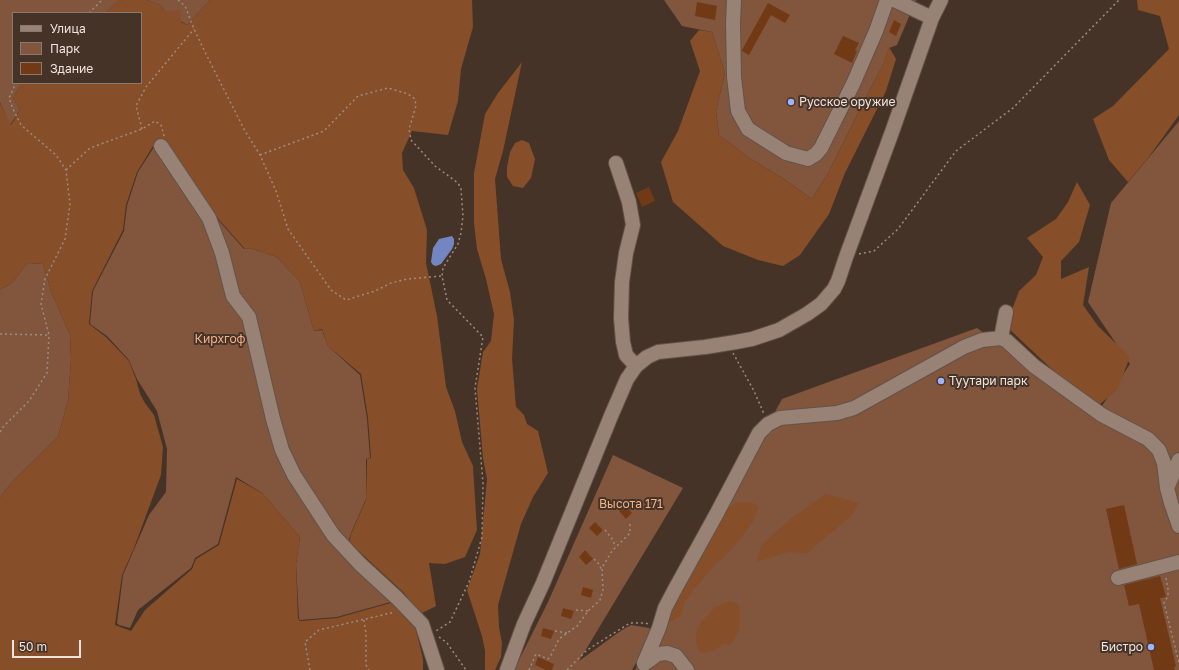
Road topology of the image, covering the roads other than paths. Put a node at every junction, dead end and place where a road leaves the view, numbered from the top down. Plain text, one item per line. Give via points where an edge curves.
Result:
1 (734, 0) edge
2 (887, 0) edge
3 (894, 0) edge
4 (941, 0) edge
5 (932, 18) junction
6 (161, 146) road end
7 (616, 163) dead end
8 (1006, 312) dead end
9 (1001, 338) junction
10 (636, 366) junction
11 (1179, 460) edge
12 (1167, 488) junction
13 (1179, 526) edge
14 (1179, 562) edge
15 (1118, 578) dead end
16 (642, 667) edge
17 (437, 670) edge
18 (507, 670) edge
19 (687, 670) edge

1 - 2 street via 734,77 738,111 748,129 786,153 808,158 821,148 876,31
3 - 5 street
4 - 5 street
5 - 10 street via 838,281 821,304 772,333 705,347 658,352
6 - 17 street via 209,218 222,253 233,296 249,318 273,419 282,450 294,475 333,535 422,624
7 - 10 street via 629,202 633,225 622,282 621,318 626,355
8 - 9 street
9 - 12 street via 1034,366 1102,414 1148,439 1159,450 1164,463
9 - 16 street via 982,340 964,347 854,408 837,413 780,418 768,424 759,434 665,608 660,628
10 - 18 street via 611,416
11 - 12 street
12 - 13 street
14 - 15 street
16 - 19 street via 658,654 667,653 676,656

